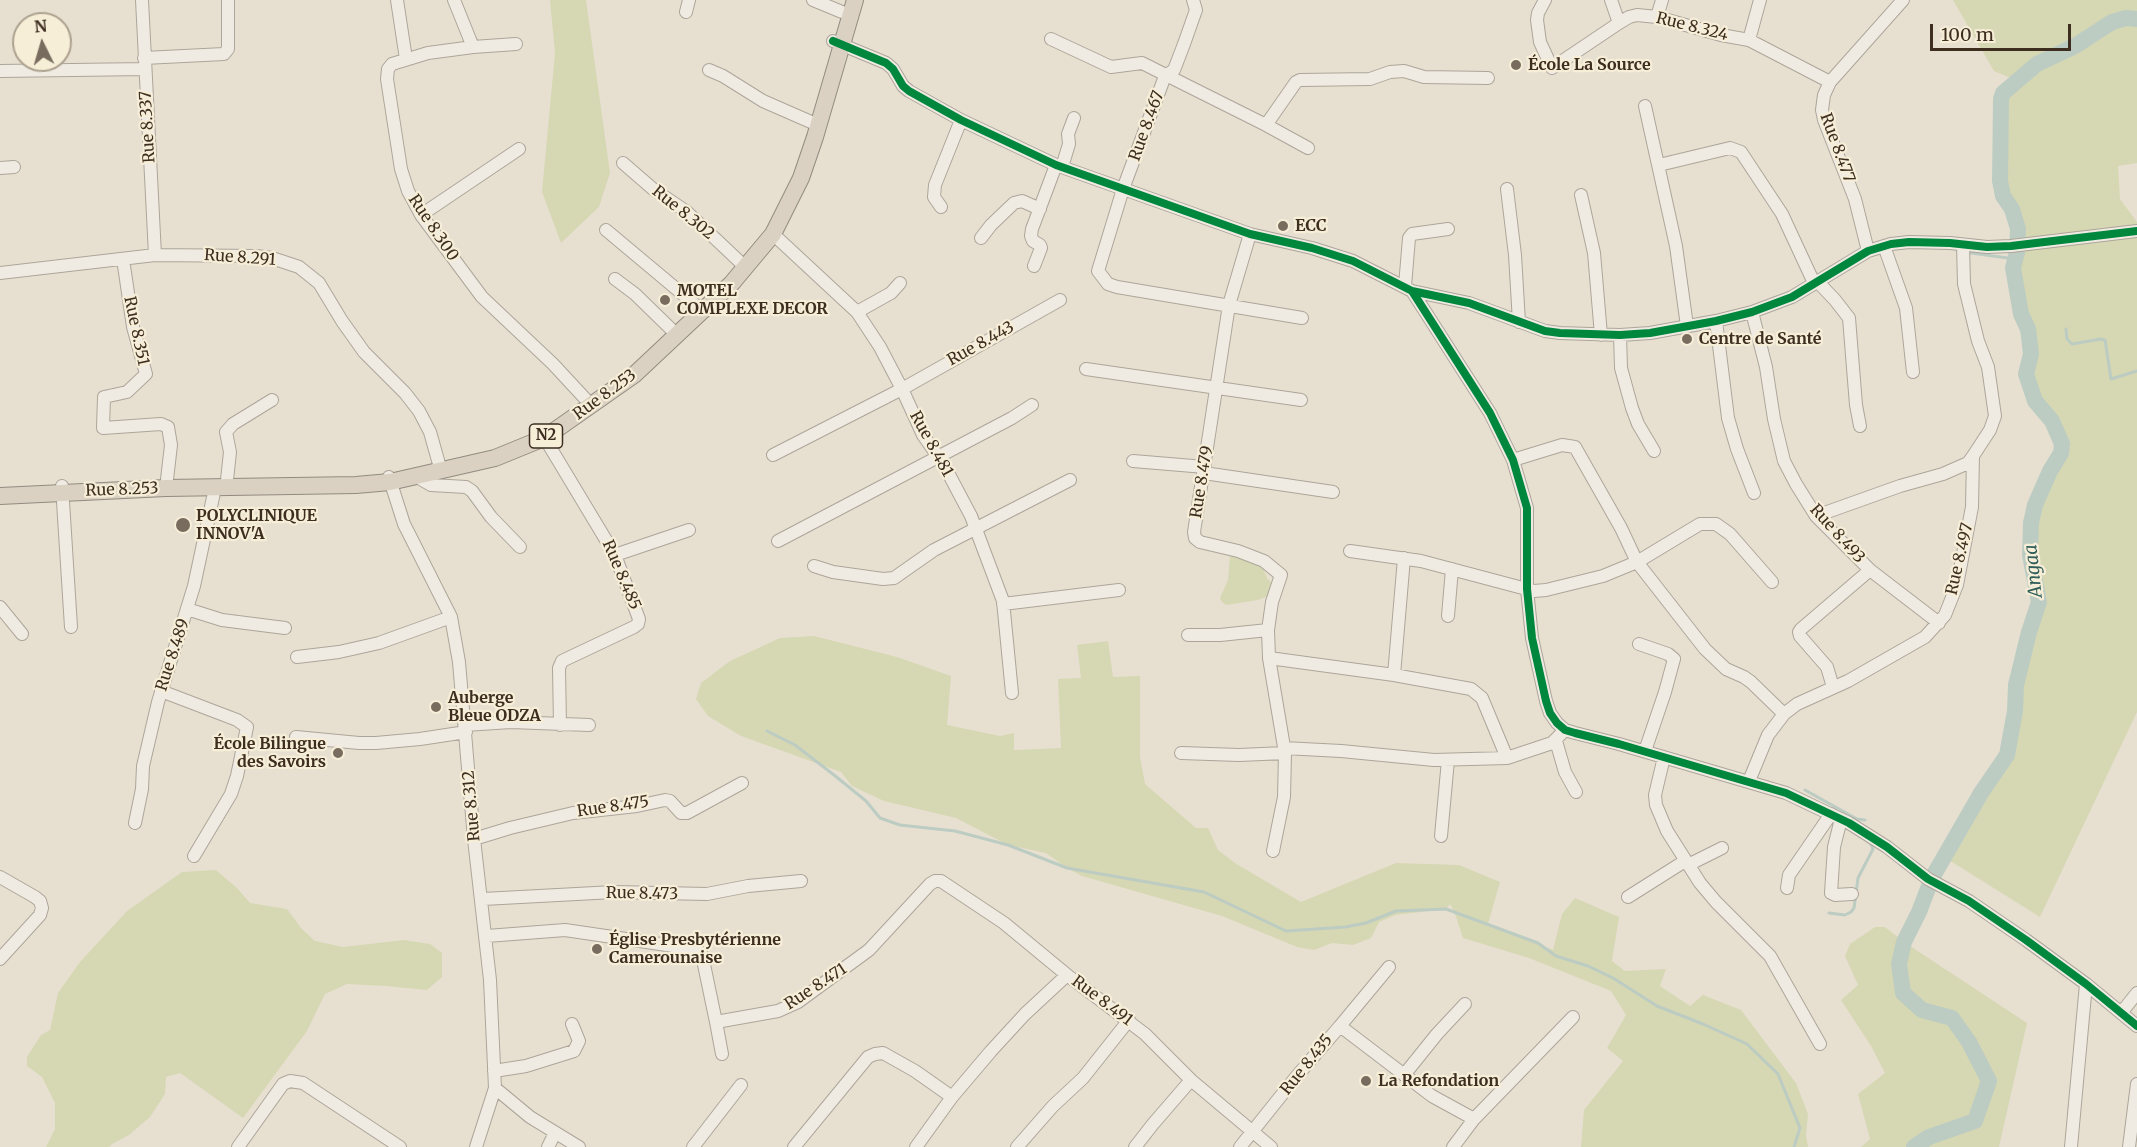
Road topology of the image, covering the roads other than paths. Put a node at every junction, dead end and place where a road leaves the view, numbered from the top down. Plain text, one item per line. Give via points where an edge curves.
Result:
1 (142, 0) edge
2 (228, 0) edge
3 (397, 0) edge
4 (454, 0) edge
5 (813, 0) edge
6 (1193, 0) edge
7 (1545, 0) edge
8 (1611, 0) edge
9 (1662, 0) edge
10 (1760, 0) edge
11 (1903, 0) edge
12 (848, 4) edge
13 (1657, 17) junction
14 (1619, 23) junction
15 (1051, 39) dead end
16 (1749, 40) junction
17 (838, 43) junction
18 (516, 44) dead end
19 (473, 47) junction
20 (406, 59) junction
21 (145, 64) junction
22 (709, 70) dead end
23 (0, 71) edge
24 (1165, 76) junction
25 (1488, 78) dead end
26 (1830, 82) junction
27 (1645, 106) dead end
28 (1074, 118) dead end
29 (961, 120) junction
30 (811, 122) junction
31 (1266, 125) junction
32 (1308, 148) dead end
33 (519, 149) dead end
34 (623, 163) dead end
35 (1659, 165) junction
36 (1059, 166) junction
37 (14, 167) dead end
38 (0, 168) edge
39 (1123, 189) junction
40 (1507, 189) dead end
41 (1581, 195) dead end
42 (941, 207) dead end
43 (1040, 209) junction
44 (421, 215) junction
45 (1448, 229) dead end
46 (606, 230) dead end
47 (2137, 231) edge
48 (773, 234) junction
49 (1250, 234) junction
50 (981, 238) dead end
51 (1963, 245) junction
52 (1884, 246) junction
53 (1868, 251) junction
54 (155, 255) junction
55 (123, 259) junction
56 (741, 263) junction
57 (1034, 266) dead end
58 (0, 273) edge
59 (615, 279) dead end
60 (1816, 282) junction
61 (900, 283) dead end
62 (1408, 288) junction
63 (1060, 300) dead end
64 (1229, 305) junction
65 (698, 307) junction
66 (857, 312) junction
67 (1752, 312) junction
68 (1302, 318) dead end
69 (1716, 321) junction
70 (1519, 322) junction
71 (1688, 326) junction
72 (673, 331) junction
73 (1600, 335) junction
74 (1620, 335) junction
75 (1086, 369) dead end
76 (1913, 372) dead end
77 (1216, 387) junction
78 (902, 389) junction
79 (272, 400) dead end
80 (1301, 400) dead end
81 (589, 403) junction
82 (1032, 405) dead end
83 (1860, 426) dead end
84 (542, 434) junction
85 (1654, 451) dead end
86 (773, 455) dead end
87 (1973, 456) junction
88 (938, 457) junction
89 (1133, 460) dead end
90 (1514, 460) junction
91 (440, 469) junction
92 (1205, 470) junction
93 (417, 477) junction
94 (389, 479) junction
95 (1070, 480) dead end
96 (221, 484) junction
97 (166, 486) junction
98 (63, 489) junction
99 (2, 492) edge
100 (1333, 492) dead end
101 (1754, 493) dead end
102 (1816, 516) junction
103 (976, 527) junction
104 (689, 531) dead end
105 (778, 541) dead end
106 (520, 547) dead end
107 (1350, 551) dead end
108 (615, 555) junction
109 (1404, 558) junction
110 (1637, 562) junction
111 (814, 566) dead end
112 (1452, 569) junction
113 (1870, 570) junction
114 (1772, 582) dead end
115 (1119, 590) dead end
116 (1527, 590) junction
117 (1003, 604) junction
118 (0, 607) edge
119 (187, 609) junction
120 (1448, 616) dead end
121 (451, 617) junction
122 (1940, 623) junction
123 (71, 627) dead end
124 (285, 628) dead end
125 (1268, 630) junction
126 (22, 634) dead end
127 (1188, 635) dead end
128 (1639, 644) dead end
129 (297, 657) dead end
130 (1269, 658) junction
131 (1394, 675) junction
132 (1833, 687) junction
133 (161, 691) junction
134 (1012, 693) dead end
135 (1784, 714) junction
136 (560, 725) junction
137 (589, 725) dead end
138 (465, 728) junction
139 (1565, 730) junction
140 (296, 737) dead end
141 (1556, 741) junction
142 (1284, 750) junction
143 (1645, 751) junction
144 (1181, 753) dead end
145 (1664, 757) junction
146 (1507, 758) junction
147 (1448, 760) junction
148 (1749, 781) junction
149 (742, 783) dead end
150 (1576, 792) dead end
151 (1836, 816) junction
152 (135, 823) dead end
153 (1441, 836) dead end
154 (474, 839) junction
155 (1722, 848) dead end
156 (1273, 851) dead end
157 (194, 856) dead end
158 (1687, 863) junction
159 (0, 877) edge
160 (801, 881) dead end
161 (1787, 888) dead end
162 (1852, 894) dead end
163 (1628, 897) dead end
164 (483, 899) junction
165 (487, 936) junction
166 (0, 959) edge
167 (1389, 967) dead end
168 (1067, 975) junction
169 (2086, 984) junction
170 (2137, 993) edge
171 (1465, 1004) dead end
172 (2121, 1013) junction
173 (1573, 1017) dead end
174 (1129, 1020) junction
175 (716, 1022) junction
176 (572, 1024) dead end
177 (1340, 1026) junction
178 (2137, 1026) edge
179 (1820, 1044) dead end
180 (722, 1054) dead end
181 (494, 1071) junction
182 (1404, 1075) junction
183 (1191, 1080) junction
184 (2137, 1084) edge
185 (741, 1085) dead end
186 (495, 1088) junction
187 (952, 1097) junction
188 (1474, 1119) junction
189 (1253, 1132) junction
190 (555, 1133) junction
191 (238, 1147) edge
192 (400, 1147) edge
193 (476, 1147) edge
194 (548, 1147) edge
195 (579, 1147) edge
196 (693, 1147) edge
197 (795, 1147) edge
198 (916, 1147) edge
199 (1017, 1147) edge
200 (1135, 1147) edge
201 (1240, 1147) edge
202 (1271, 1147) edge
203 (1453, 1147) edge
204 (2071, 1147) edge
205 (2129, 1147) edge

1 - 21 street, Rue 8.337
2 - 21 street via 228,49 224,54
3 - 20 street
4 - 19 street
5 - 12 street
6 - 24 street, Rue 8.467 via 1196,10 1184,44 1174,70
7 - 14 street, Rue 8.324 via 1537,16 1540,42 1550,67 1555,68
8 - 14 street
9 - 13 street
10 - 16 street
11 - 26 street, Rue 8.477
12 - 17 highway, Rue 8.253 / N2
13 - 14 street, Rue 8.324 via 1637,15
13 - 16 street, Rue 8.324
15 - 24 street via 1111,68 1142,63
16 - 26 street, Rue 8.324
17 - 29 street via 886,63 909,91
17 - 30 highway, Rue 8.253 / N2
17 - 48 highway, Rue 8.253 / N2 via 801,178
18 - 19 street
19 - 20 street
20 - 44 street, Rue 8.300 via 392,64 387,79 401,169
21 - 23 street
21 - 54 street, Rue 8.337
22 - 30 street
24 - 31 street
24 - 39 street, Rue 8.467
25 - 31 street via 1390,72 1370,79 1300,80
26 - 53 street, Rue 8.477 via 1824,95 1824,120 1855,199
27 - 35 street
28 - 36 street
29 - 36 street
29 - 42 street via 935,185 934,197
30 - 56 highway, Rue 8.253 / N2 via 782,201
31 - 32 street
33 - 44 street
34 - 56 street, Rue 8.302 via 687,212
35 - 60 street via 1731,148 1741,152 1782,214
35 - 71 street
36 - 39 street
36 - 43 street
37 - 38 street
39 - 49 street
39 - 64 street, Rue 8.467 via 1098,271 1102,279 1117,287
40 - 70 street
41 - 73 street via 1594,253
43 - 50 street via 1022,201 1014,203
43 - 57 street via 1031,236 1041,248
44 - 81 street, Rue 8.300 via 483,297
45 - 62 street via 1412,234 1409,238
46 - 65 street
47 - 51 street via 2017,245
48 - 66 street, Rue 8.481
48 - 81 highway, Rue 8.253 / N2 via 732,283 689,325 634,375
49 - 62 street via 1353,261
49 - 64 street, Rue 8.479
51 - 52 street via 1909,242
51 - 87 street via 1964,284 1988,367 1995,416
52 - 53 street
52 - 76 street via 1906,308
53 - 60 street
54 - 55 street, Rue 8.291
54 - 91 street, Rue 8.291 via 272,258 310,274 364,352 419,411
55 - 58 street, Rue 8.291
55 - 97 street, Rue 8.351 via 133,327 146,374 127,392 104,397 103,428 161,424 168,427 171,445
56 - 65 highway, Rue 8.253 / N2
59 - 72 street
60 - 67 street via 1792,297
60 - 83 street via 1848,318
61 - 66 street via 891,293
62 - 70 street via 1468,303
62 - 90 street via 1491,413
63 - 78 street, Rue 8.443
64 - 68 street
64 - 77 street, Rue 8.479
65 - 72 highway, Rue 8.253 / N2
66 - 78 street, Rue 8.481
67 - 69 street
67 - 102 street, Rue 8.493 via 1784,461
69 - 71 street
69 - 101 street via 1728,418
70 - 73 street via 1545,331
71 - 74 street
72 - 81 highway, Rue 8.253 / N2
73 - 74 street
74 - 85 street via 1621,368 1632,408
75 - 77 street
77 - 80 street
77 - 92 street, Rue 8.479
78 - 86 street, Rue 8.443
78 - 88 street, Rue 8.481
79 - 96 street, Rue 8.489 via 226,432 230,452
81 - 84 highway, Rue 8.253 / N2
82 - 88 street
84 - 91 highway, Rue 8.253 / N2
84 - 108 street, Rue 8.485
87 - 102 street via 1968,463 1944,474
87 - 122 street, Rue 8.497 via 1972,507 1957,585
88 - 103 street, Rue 8.481
88 - 105 street
89 - 92 street
90 - 110 street via 1562,445 1575,447
90 - 116 street via 1527,508
91 - 93 highway, Rue 8.253 / N2
91 - 94 highway, Rue 8.253 / N2
92 - 100 street
92 - 125 street, Rue 8.479 via 1195,538 1264,561 1278,572 1281,580 1272,602
93 - 94 highway, Rue 8.253 / N2
93 - 106 street via 431,485 466,487 472,491 490,517
94 - 96 highway, Rue 8.253 / N2
94 - 121 street, Rue 8.312 via 404,524
95 - 103 street
96 - 97 highway, Rue 8.253 / N2
96 - 119 street, Rue 8.489
97 - 98 highway, Rue 8.253 / N2
98 - 99 highway, Rue 8.253 / N2
98 - 123 street
102 - 113 street, Rue 8.493
103 - 111 street via 894,578 833,572
103 - 117 street, Rue 8.481
104 - 108 street
107 - 109 street
108 - 136 street, Rue 8.485 via 638,624 562,662
109 - 112 street
109 - 131 street
110 - 114 street via 1700,524 1716,524 1730,534
110 - 116 street via 1603,576 1546,590
110 - 135 street via 1712,656 1726,669 1744,676
112 - 116 street
112 - 120 street
113 - 122 street, Rue 8.493
113 - 132 street via 1799,632 1827,667
115 - 117 street
116 - 139 street via 1532,638 1546,701 1550,713
117 - 134 street, Rue 8.481
118 - 126 street
119 - 124 street via 222,620
119 - 133 street, Rue 8.489
121 - 129 street via 379,643
121 - 138 street, Rue 8.312
122 - 132 street, Rue 8.497 via 1925,637
125 - 127 street
125 - 130 street, Rue 8.479
128 - 143 street via 1674,659
130 - 131 street
130 - 142 street, Rue 8.479
131 - 146 street via 1477,692
132 - 135 street, Rue 8.497
133 - 152 street, Rue 8.489
133 - 157 street via 247,727 231,794
135 - 148 street, Rue 8.497 via 1768,735
136 - 137 street
136 - 138 street via 511,722
138 - 140 street via 420,739 376,743
138 - 154 street, Rue 8.312
139 - 141 street
139 - 143 street
141 - 146 street
141 - 150 street via 1564,772
142 - 144 street via 1239,755
142 - 147 street
142 - 156 street, Rue 8.479 via 1284,797
143 - 145 street
145 - 148 street
145 - 158 street via 1656,805
146 - 147 street
147 - 153 street
148 - 151 street
149 - 154 street, Rue 8.475 via 687,813 681,813 665,800 573,813
151 - 161 street via 1789,874
151 - 162 street via 1831,893
151 - 169 street via 1979,908
154 - 164 street, Rue 8.312
155 - 158 street
158 - 163 street
158 - 179 street via 1716,902 1770,956
159 - 166 street via 40,901 42,908
160 - 164 street, Rue 8.473 via 707,894 614,892
164 - 165 street, Rue 8.312
165 - 175 street via 565,930 694,949 702,955
165 - 181 street, Rue 8.312
167 - 177 street
168 - 174 street, Rue 8.491
168 - 175 street, Rue 8.471 via 1004,923 941,881 935,881 870,950 798,1002 778,1011
168 - 187 street, Rue 8.491 via 1025,1014
169 - 172 street
169 - 204 street
170 - 172 street
171 - 182 street
172 - 178 street
173 - 188 street
174 - 183 street, Rue 8.491
174 - 199 street via 1083,1078
175 - 180 street
176 - 181 street via 579,1041 574,1051 536,1064
177 - 182 street, Rue 8.435
177 - 189 street, Rue 8.435
181 - 186 street, Rue 8.312
182 - 188 street, Rue 8.435
183 - 189 street, Rue 8.491
183 - 200 street
184 - 205 street
185 - 196 street
186 - 190 street
186 - 193 street, Rue 8.312
187 - 197 street via 883,1053 875,1054
187 - 198 street, Rue 8.491
188 - 203 street
189 - 201 street, Rue 8.435
189 - 202 street, Rue 8.491
190 - 194 street
190 - 195 street
191 - 192 street via 283,1084 295,1081

